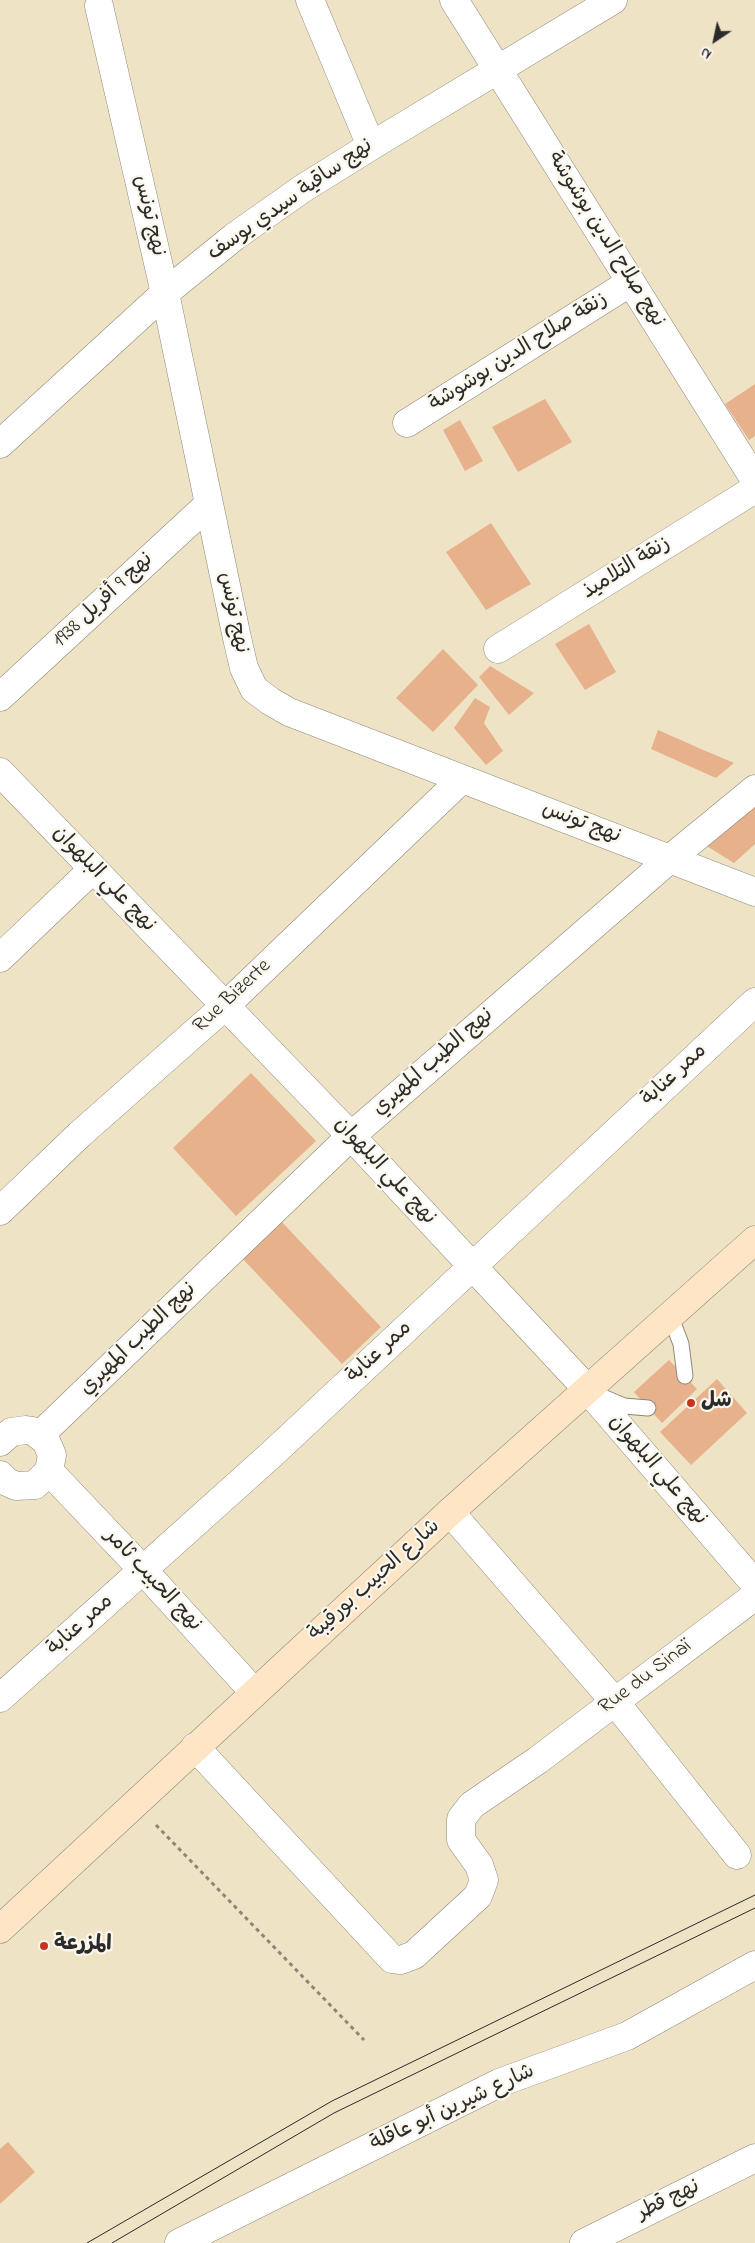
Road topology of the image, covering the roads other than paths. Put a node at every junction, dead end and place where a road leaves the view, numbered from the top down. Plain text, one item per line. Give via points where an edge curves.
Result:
1 (310, 0) edge
2 (454, 0) edge
3 (613, 0) edge
4 (99, 6) dead end
5 (498, 70) junction
6 (371, 146) junction
7 (631, 282) junction
8 (165, 293) junction
9 (407, 423) dead end
10 (0, 444) edge
11 (755, 480) edge
12 (755, 489) edge
13 (209, 504) junction
14 (498, 649) dead end
15 (0, 697) edge
16 (0, 772) edge
17 (462, 779) junction
18 (755, 789) edge
19 (671, 858) junction
20 (93, 869) junction
21 (755, 892) edge
22 (0, 958) edge
23 (755, 1002) edge
24 (225, 1006) junction
25 (351, 1136) junction
26 (0, 1211) edge
27 (755, 1240) edge
28 (471, 1266) junction
29 (670, 1315) junction
30 (685, 1376) dead end
31 (588, 1390) junction
32 (648, 1408) dead end
33 (4, 1432) edge
34 (40, 1435) junction
35 (49, 1471) junction
36 (0, 1475) edge
37 (450, 1512) junction
38 (143, 1570) junction
39 (755, 1584) edge
40 (755, 1596) edge
41 (254, 1692) junction
42 (0, 1698) edge
43 (615, 1702) junction
44 (194, 1747) junction
45 (737, 1856) dead end
46 (0, 1929) edge
47 (755, 1965) edge
48 (755, 2158) edge
49 (179, 2243) edge
50 (584, 2243) edge

1 - 6 street
2 - 5 street, نهج صلاح الدين بوشوشة
3 - 5 street, نهج ساقية سيدي يوسف
4 - 8 street, نهج تونس
5 - 6 street, نهج ساقية سيدي يوسف
5 - 7 street, نهج صلاح الدين بوشوشة
6 - 8 street, نهج ساقية سيدي يوسف via 234,237
7 - 9 street, زنقة صلاح الدين بوشوشة
7 - 11 street, نهج صلاح الدين بوشوشة
8 - 10 street, نهج ساقية سيدي يوسف
8 - 13 street, نهج تونس
12 - 14 street, زنقة التلاميذ
13 - 15 street, نهج 9 أفريل 1938
13 - 17 street, نهج تونس via 244,668 254,688 289,712
16 - 20 street, نهج علي البلهوان
17 - 19 street, نهج تونس
17 - 24 street, Rue Bizerte
18 - 19 street, نهج الطيب المهيري
19 - 21 street, نهج تونس
19 - 25 street, نهج الطيب المهيري
20 - 22 street
20 - 24 street, نهج علي البلهوان
23 - 28 street, ممر عنابة
24 - 25 street, نهج علي البلهوان
24 - 26 street, Rue Bizerte via 79,1135
25 - 28 street, نهج علي البلهوان
25 - 34 street, نهج الطيب المهيري
27 - 29 main road, شارع الحبيب بورقيبة
28 - 31 street, نهج علي البلهوان
28 - 38 street, ممر عنابة via 272,1454
29 - 30 lane via 681,1344
29 - 31 main road, شارع الحبيب بورقيبة
31 - 32 lane via 624,1406
31 - 37 main road, شارع الحبيب بورقيبة
31 - 39 street, نهج علي البلهوان
33 - 34 street via 26,1430
34 - 35 street via 52,1455
35 - 36 street via 35,1485 26,1487 7,1482
35 - 38 street, نهج الحبيب ثامر
37 - 41 main road, شارع الحبيب بورقيبة
37 - 43 street
38 - 41 street, نهج الحبيب ثامر
38 - 42 street, ممر عنابة
40 - 43 street, Rue du Sinaï
41 - 44 main road, شارع الحبيب بورقيبة
43 - 44 street, Rue du Sinaï via 472,1805 461,1819 462,1840 480,1865 484,1880 478,1896 414,1955 402,1960 392,1959
43 - 45 street
44 - 46 main road, شارع الحبيب بورقيبة
47 - 49 street, شارع شيرين أبو عاقلة via 627,2036 499,2083
48 - 50 street, نهج قطر

